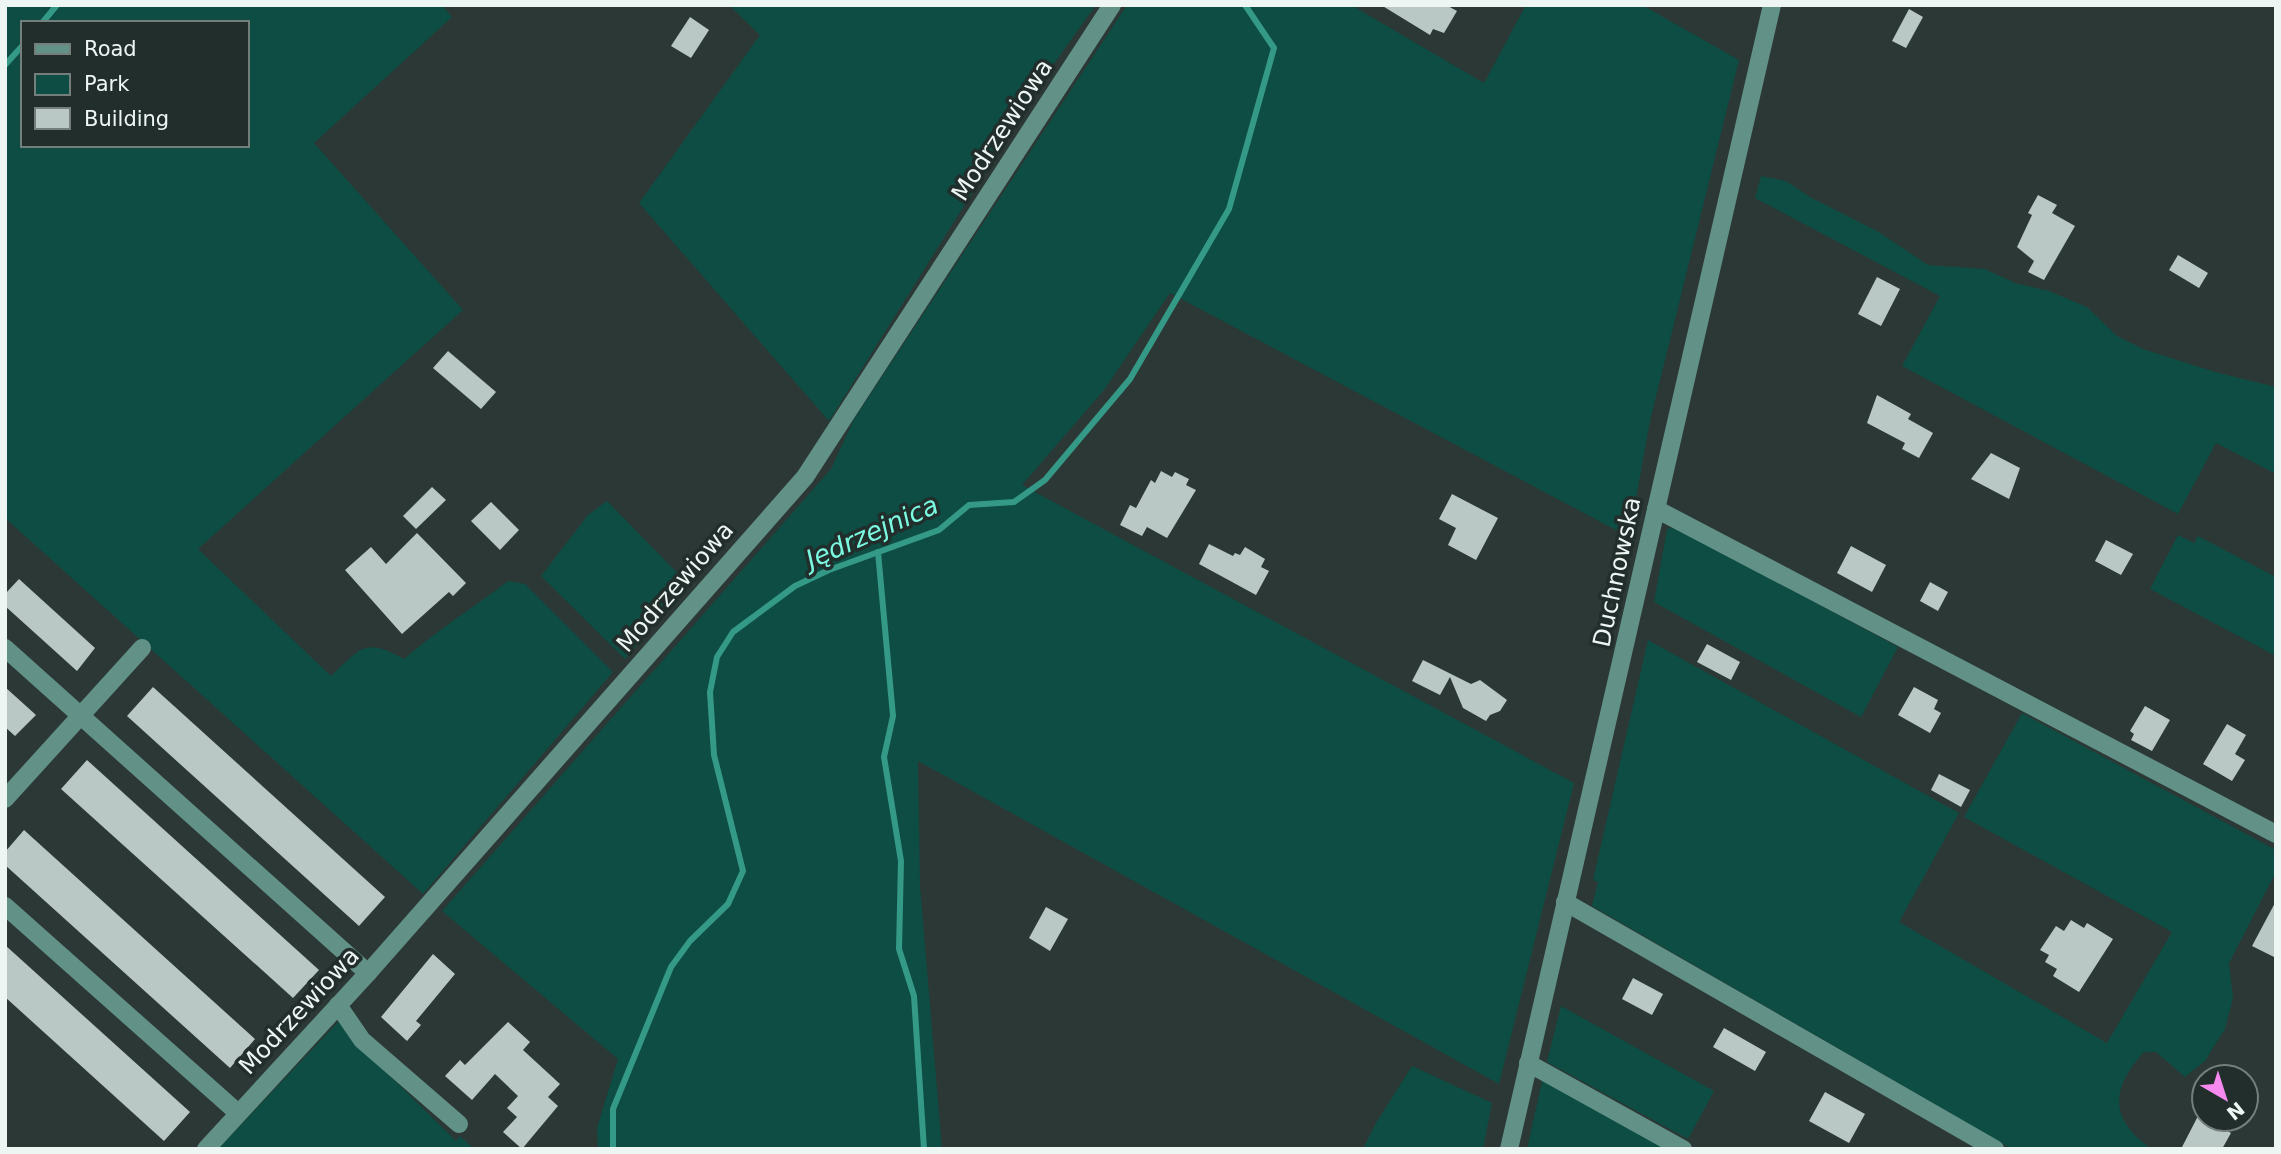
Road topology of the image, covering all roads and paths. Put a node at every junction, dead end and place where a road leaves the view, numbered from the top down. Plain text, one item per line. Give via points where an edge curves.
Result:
1 (1112, 5) edge
2 (1772, 5) edge
3 (1656, 509) junction
4 (5, 648) edge
5 (142, 648) dead end
6 (81, 717) junction
7 (5, 799) edge
8 (2276, 834) edge
9 (1564, 902) junction
10 (5, 906) edge
11 (368, 973) junction
12 (338, 1005) junction
13 (1528, 1063) junction
14 (238, 1114) junction
15 (459, 1124) dead end
16 (205, 1149) edge
17 (1508, 1149) edge
18 (1683, 1149) edge
19 (1995, 1149) edge

1 - 11 street, Modrzewiowa via 805,477
2 - 3 street, Duchnowska
3 - 8 street
3 - 9 street, Duchnowska
4 - 6 street
5 - 6 street
6 - 7 street
6 - 11 street
9 - 13 street, Duchnowska
9 - 19 street
10 - 14 street
11 - 12 street, Modrzewiowa
12 - 14 street, Modrzewiowa
12 - 15 street via 362,1040
13 - 17 street, Duchnowska
13 - 18 street
14 - 16 street, Modrzewiowa

